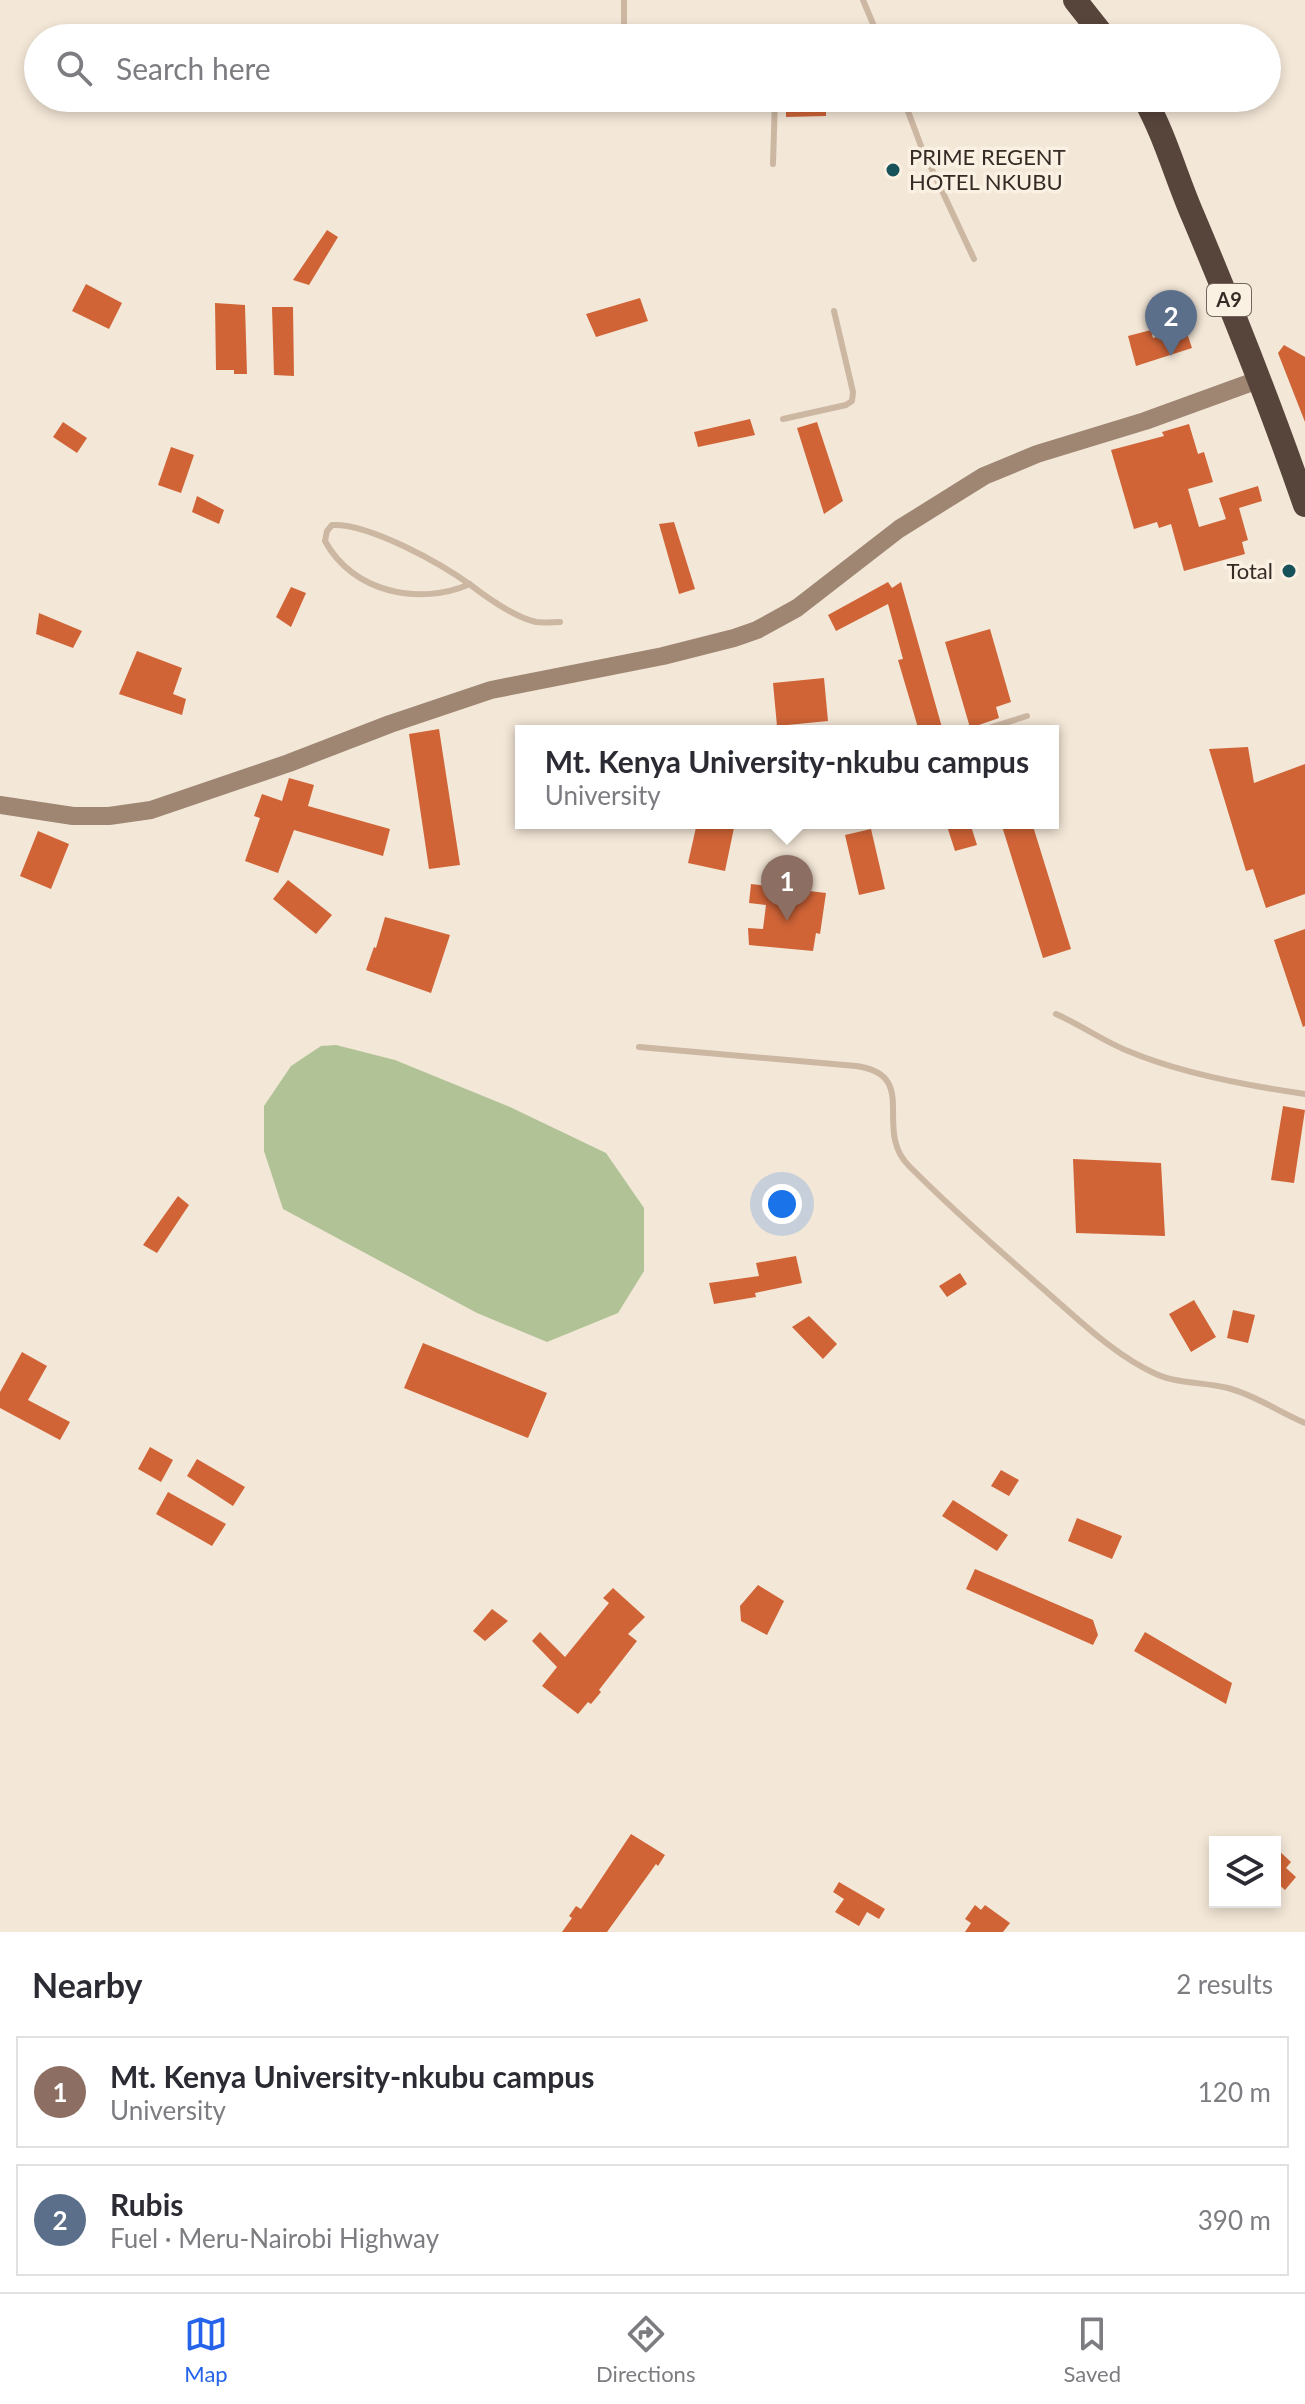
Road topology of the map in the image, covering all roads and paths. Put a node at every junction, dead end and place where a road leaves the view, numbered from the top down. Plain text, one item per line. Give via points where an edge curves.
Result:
1 (624, 0) edge
2 (863, 0) edge
3 (1075, 0) edge
4 (624, 24) edge
5 (873, 24) edge
6 (1094, 24) edge
7 (775, 112) edge
8 (908, 112) edge
9 (1151, 112) edge
10 (773, 164) dead end
11 (974, 259) dead end
12 (834, 311) dead end
13 (1258, 380) junction
14 (783, 419) dead end
15 (1305, 505) edge
16 (470, 584) junction
17 (560, 622) dead end
18 (1027, 716) dead end
19 (998, 725) edge
20 (0, 805) edge
21 (1056, 1014) dead end
22 (639, 1047) dead end
23 (1305, 1094) edge
24 (1305, 1423) edge

1 - 4 lane
2 - 5 lane
3 - 6 highway
7 - 10 lane
8 - 11 lane
9 - 13 highway, A9
12 - 14 lane via 852,401
13 - 15 highway, A9
13 - 20 street via 984,476 899,529 797,608 734,638 491,690 151,810 73,816
16 - 16 lane via 357,527 332,525 327,531 325,541 339,563 381,587 429,596
16 - 17 lane via 523,617
18 - 19 lane
21 - 23 lane via 1148,1059
22 - 24 lane via 879,1072 891,1086 891,1128 904,1161 1068,1311 1157,1374 1229,1389

